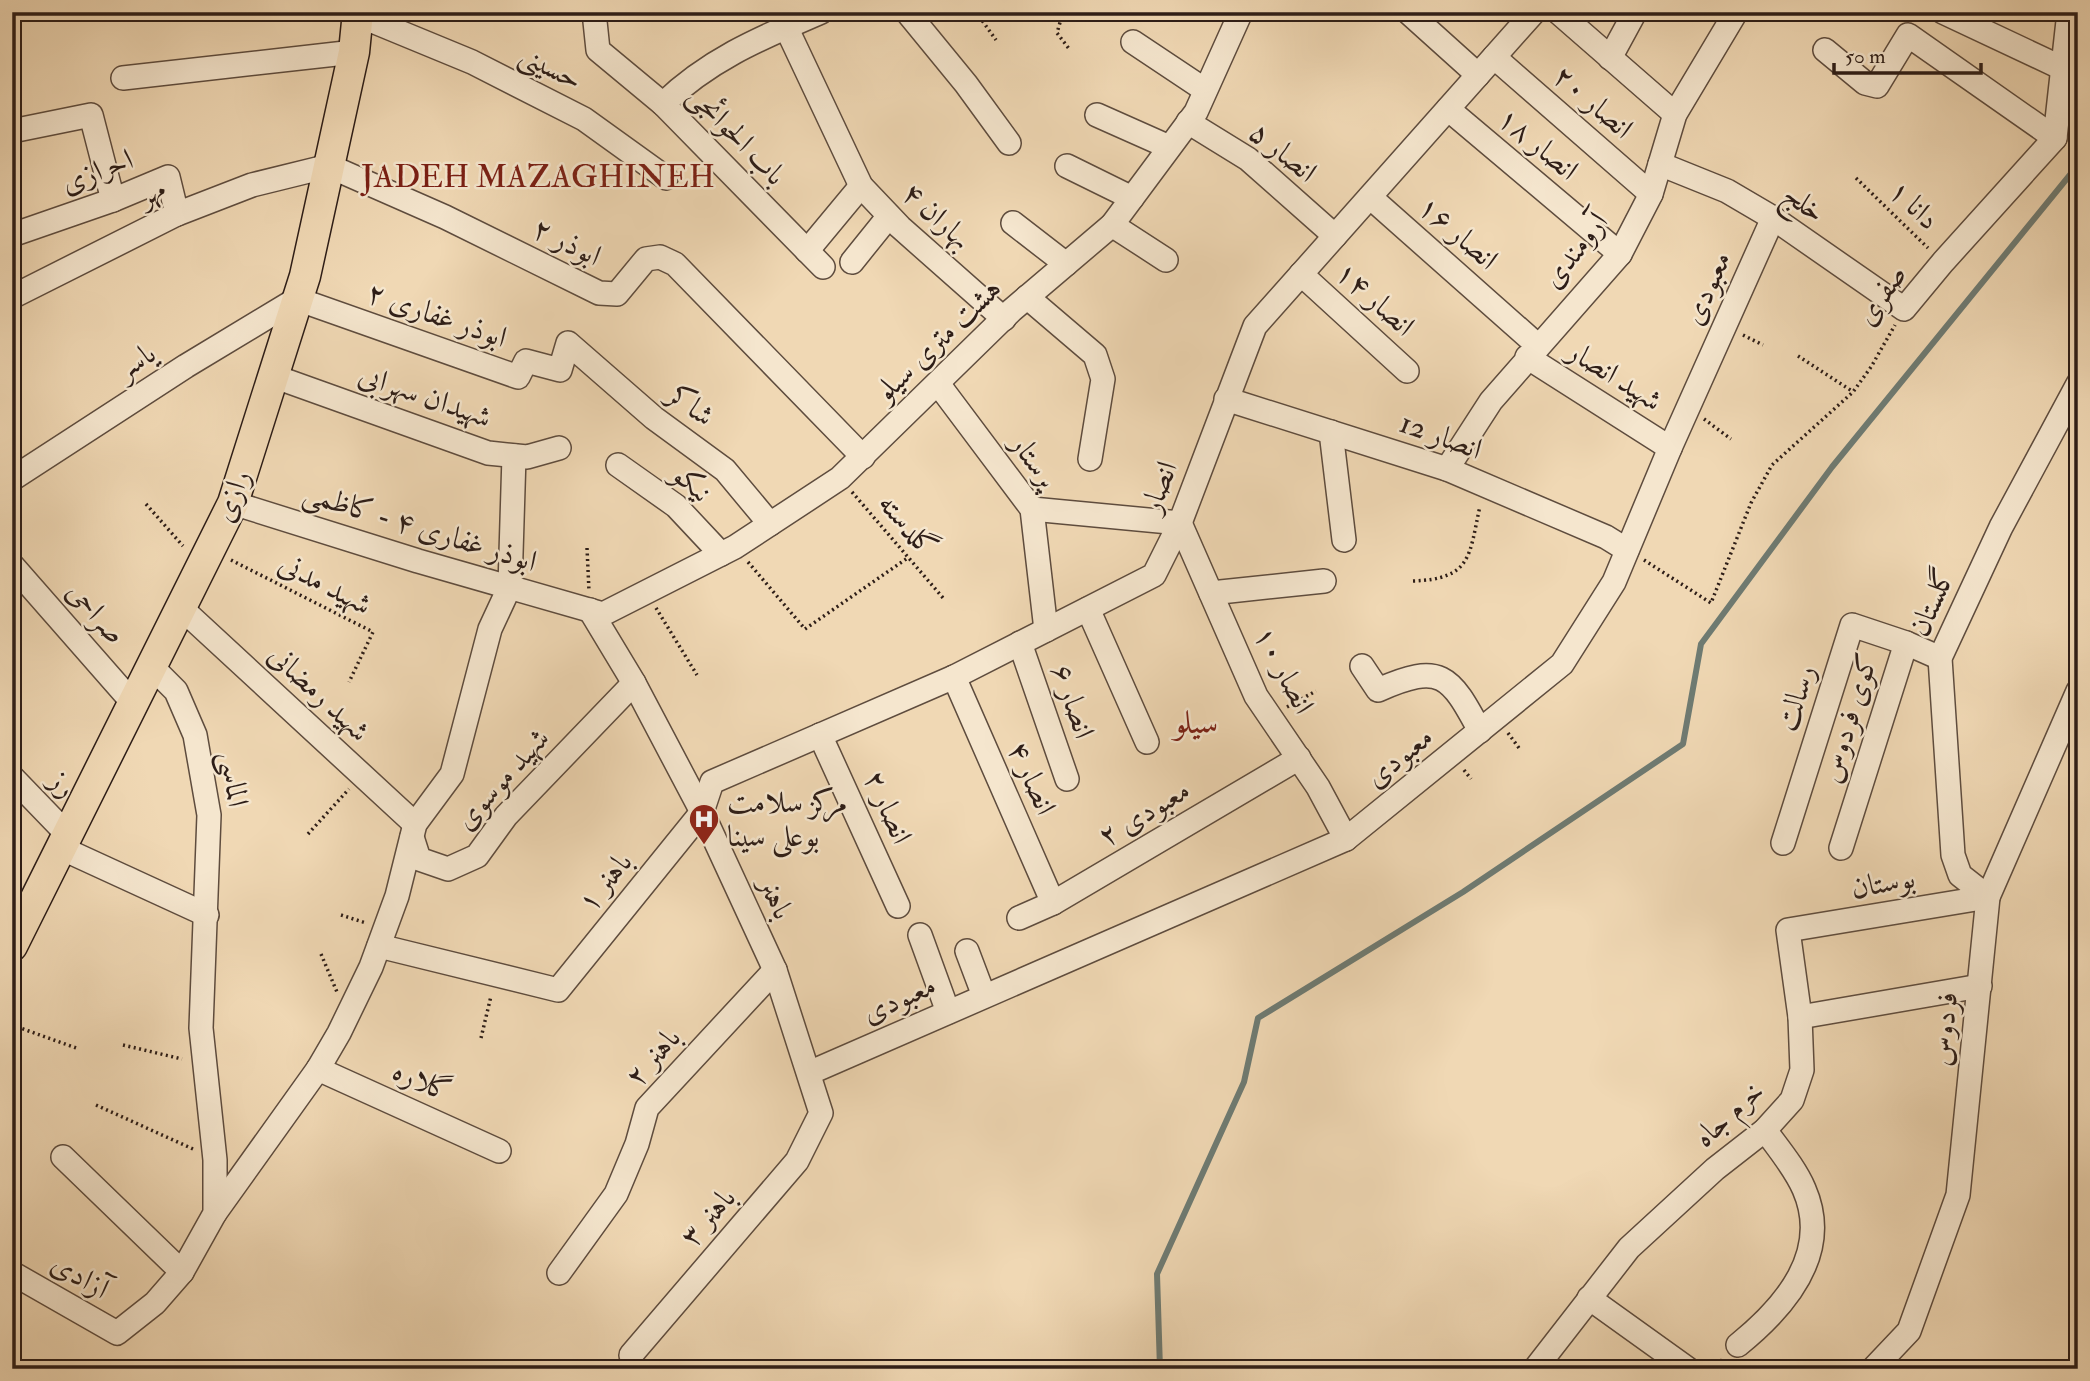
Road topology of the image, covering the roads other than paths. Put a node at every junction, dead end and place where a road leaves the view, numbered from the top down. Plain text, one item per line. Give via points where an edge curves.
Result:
1 (594, 12) edge
2 (821, 12) edge
3 (907, 12) edge
4 (1241, 12) edge
5 (1408, 12) edge
6 (1534, 12) edge
7 (1558, 12) edge
8 (1636, 12) edge
9 (1736, 12) edge
10 (1943, 12) edge
11 (2069, 12) edge
12 (358, 14) edge
13 (786, 27) junction
14 (1133, 42) dead end
15 (1825, 50) dead end
16 (354, 52) junction
17 (1494, 57) junction
18 (1610, 58) junction
19 (2062, 68) junction
20 (1478, 75) junction
21 (123, 78) dead end
22 (1205, 90) junction
23 (663, 104) junction
24 (1448, 109) junction
25 (1675, 114) junction
26 (1097, 115) dead end
27 (1188, 122) junction
28 (12, 131) edge
29 (2055, 138) junction
30 (1009, 144) dead end
31 (1169, 147) junction
32 (1660, 164) junction
33 (329, 166) junction
34 (1067, 166) dead end
35 (666, 178) dead end
36 (861, 187) junction
37 (1651, 194) junction
38 (1370, 197) junction
39 (1132, 198) junction
40 (113, 200) junction
41 (177, 214) junction
42 (889, 215) junction
43 (1773, 218) junction
44 (1013, 223) dead end
45 (1112, 225) junction
46 (12, 235) edge
47 (1335, 236) junction
48 (807, 251) junction
49 (1620, 254) junction
50 (1167, 260) dead end
51 (852, 262) dead end
52 (1066, 264) junction
53 (823, 267) dead end
54 (1301, 274) junction
55 (12, 298) edge
56 (1027, 298) junction
57 (297, 299) junction
58 (1905, 309) joint
59 (1004, 318) junction
60 (568, 343) joint
61 (1532, 351) junction
62 (1407, 371) dead end
63 (273, 376) junction
64 (2078, 384) edge
65 (939, 385) junction
66 (1226, 399) junction
67 (1331, 432) junction
68 (559, 448) dead end
69 (1670, 448) junction
70 (513, 456) junction
71 (863, 457) junction
72 (1090, 459) dead end
73 (618, 465) dead end
74 (1447, 469) junction
75 (12, 479) edge
76 (233, 503) junction
77 (1032, 509) junction
78 (1180, 523) junction
79 (770, 524) junction
80 (1344, 540) dead end
81 (728, 550) junction
82 (1627, 550) junction
83 (12, 565) edge
84 (1324, 581) dead end
85 (510, 586) junction
86 (1211, 593) junction
87 (180, 607) junction
88 (1087, 609) junction
89 (590, 610) junction
90 (1046, 630) junction
91 (1020, 643) junction
92 (1906, 643) junction
93 (1940, 657) junction
94 (151, 666) junction
95 (1362, 666) dead end
96 (954, 677) junction
97 (634, 683) junction
98 (2078, 691) edge
99 (133, 703) junction
100 (1480, 731) junction
101 (820, 735) junction
102 (1147, 742) dead end
103 (1298, 758) junction
104 (12, 776) edge
105 (1067, 779) dead end
106 (702, 812) junction
107 (414, 830) junction
108 (1346, 839) junction
109 (64, 841) junction
110 (1783, 844) dead end
111 (1841, 848) dead end
112 (1988, 897) junction
113 (1053, 903) junction
114 (898, 906) dead end
115 (20, 908) edge
116 (207, 915) junction
117 (1019, 918) dead end
118 (1788, 930) joint
119 (920, 935) dead end
120 (12, 946) edge
121 (379, 946) junction
122 (967, 951) dead end
123 (775, 970) junction
124 (1980, 986) junction
125 (984, 996) junction
126 (948, 1012) junction
127 (1800, 1017) junction
128 (318, 1069) junction
129 (809, 1073) junction
130 (821, 1113) joint
131 (1765, 1130) junction
132 (499, 1151) dead end
133 (63, 1157) dead end
134 (215, 1213) junction
135 (182, 1272) junction
136 (12, 1273) edge
137 (559, 1273) dead end
138 (1588, 1298) junction
139 (117, 1333) joint
140 (1738, 1345) dead end
141 (631, 1356) dead end
142 (1535, 1369) edge
143 (1688, 1369) edge
144 (1873, 1369) edge

1 - 23 street, باب الحوائجی via 598,50
2 - 13 street
3 - 30 street
4 - 22 street, هشت متری سیلو
5 - 20 street
6 - 17 street, انصار
7 - 18 street
8 - 18 street
9 - 25 street, آرومندی
10 - 19 street
11 - 19 street
12 - 16 main road, رازی
12 - 35 street, حسینی via 472,62 584,119
13 - 23 street via 736,49 689,79
13 - 36 street, بهاران ۴
14 - 22 street
15 - 29 street via 1865,83 1877,86 1908,35
16 - 21 street
16 - 33 main road, رازی
17 - 20 street, انصار
17 - 37 street, انصار ۲۰
18 - 25 street
19 - 29 street
20 - 24 street, انصار
22 - 27 street, هشت متری سیلو
23 - 48 street, باب الحوائجی
24 - 38 street, انصار
24 - 49 street, انصار ۱۸
25 - 32 street, آرومندی
26 - 31 street
27 - 31 street, هشت متری سیلو
27 - 47 street, انصار ۵ via 1248,159
28 - 40 street via 91,115
29 - 58 street, صفری
31 - 39 street, هشت متری سیلو
32 - 37 street, آرومندی
32 - 43 street, خلج via 1727,191
33 - 41 street, مهر via 252,185
33 - 57 main road, رازی
33 - 71 street, ابوذر ۲ via 599,293 617,294 646,259 660,257 675,264
34 - 39 street
36 - 42 street, بهاران ۴
36 - 48 street, بهاران ۴
37 - 49 street, آرومندی
38 - 47 street, انصار
38 - 61 street, انصار ۱۶
39 - 45 street, هشت متری سیلو
40 - 41 street, احرازی via 168,177
40 - 46 street, احرازی
41 - 55 street, مهر
42 - 51 street
42 - 59 street, بهاران ۴
43 - 58 street, خلج
43 - 69 street, معبودی
44 - 52 street
45 - 50 street
45 - 52 street, هشت متری سیلو
47 - 54 street, انصار
48 - 53 street, باب الحوائجی
49 - 61 street, آرومندی
52 - 56 street, هشت متری سیلو
54 - 62 street, انصار ۱۴
54 - 66 street, انصار via 1255,326
56 - 59 street, هشت متری سیلو
56 - 72 street, پرستار via 1096,355 1103,379
57 - 60 street, ابوذر غفاری ۲ via 518,377 526,361 560,370
57 - 63 main road, رازی
57 - 75 street, یاسر
59 - 65 street, هشت متری سیلو
60 - 79 street, شاکر via 654,418 725,470
61 - 69 street, شهید انصار
61 - 74 street, آرومندی via 1491,401
63 - 70 street, شهیدان سهرابی via 488,453
63 - 76 main road, رازی
64 - 93 street, گلستان via 2001,527
65 - 71 street, هشت متری سیلو
65 - 77 street, پرستار
66 - 67 street, انصار 12
66 - 78 street, انصار
67 - 74 street, انصار 12
67 - 80 street
68 - 70 street, شهیدان سهرابی
69 - 82 street, معبودی
70 - 85 street
71 - 79 street, هشت متری سیلو via 840,478
73 - 81 street, نیکو
74 - 82 street, انصار 12
76 - 85 street, ابوذر غفاری ۴ - کاظمی
76 - 87 main road, رازی
77 - 78 street
77 - 90 street, پرستار
78 - 86 street, انصار ۱۰
78 - 88 street, انصار via 1154,575
79 - 81 street, هشت متری سیلو
81 - 89 street, هشت متری سیلو via 603,614
82 - 100 street, معبودی via 1614,582 1562,664
83 - 99 street, صراحی
84 - 86 street
85 - 89 street, ابوذر غفاری ۴ - کاظمی
85 - 107 street via 490,629 452,774
86 - 103 street, انصار ۱۰ via 1256,696
87 - 94 main road, رازی
87 - 107 street, شهید رمضانی
88 - 90 street, انصار
88 - 102 street
89 - 97 street, باهنر
90 - 91 street, انصار
91 - 96 street, انصار
91 - 105 street, انصار ۶
92 - 93 street, کوی فردوس
92 - 110 street, رسالت via 1852,625
92 - 111 street, کوی فردوس
93 - 112 street, گلستان via 1954,855 1960,875
94 - 99 main road, رازی
94 - 116 street, الماسی via 176,691 195,734 209,815
95 - 100 street via 1378,690 1411,675 1440,677 1457,688
96 - 101 street, انصار
96 - 113 street, انصار ۴
97 - 106 street, باهنر
97 - 107 street, شهید موسوی via 506,816 477,856 447,869 419,859
98 - 112 street, فردوس
99 - 109 main road, رازی
100 - 108 street, معبودی
101 - 106 street, انصار via 712,782
101 - 114 street, انصار ۲
103 - 108 street, انصار ۱۰
103 - 113 street, معبودی ۲
104 - 109 street, رز
106 - 121 street, باهنر ۱ via 558,990
106 - 123 street, باهنر
107 - 121 street
108 - 125 street, معبودی
109 - 115 main road, رازی
109 - 116 street
112 - 118 street, بوستان
112 - 124 street, فردوس
113 - 117 street, معبودی ۲
115 - 120 main road, رازی
116 - 134 street, الماسی via 201,1028 215,1160
118 - 127 street, خرم جاه
119 - 126 street
121 - 128 street
122 - 125 street
123 - 129 street, باهنر
123 - 137 street, باهنر ۲ via 647,1108 616,1194
124 - 127 street
124 - 144 street, فردوس via 1958,1195 1909,1331
125 - 126 street, معبودی
126 - 129 street, معبودی
127 - 131 street, خرم جاه via 1802,1070 1792,1100
128 - 132 street, گلاره
128 - 134 street
129 - 130 street, باهنر
130 - 141 street, باهنر ۳ via 797,1161
131 - 138 street, خرم جاه via 1629,1248
131 - 140 street via 1804,1189 1814,1239 1796,1285
133 - 135 street
134 - 135 street, الماسی
135 - 139 street, الماسی via 155,1303
136 - 139 street, آزادی
138 - 142 street, خرم جاه
138 - 143 street

